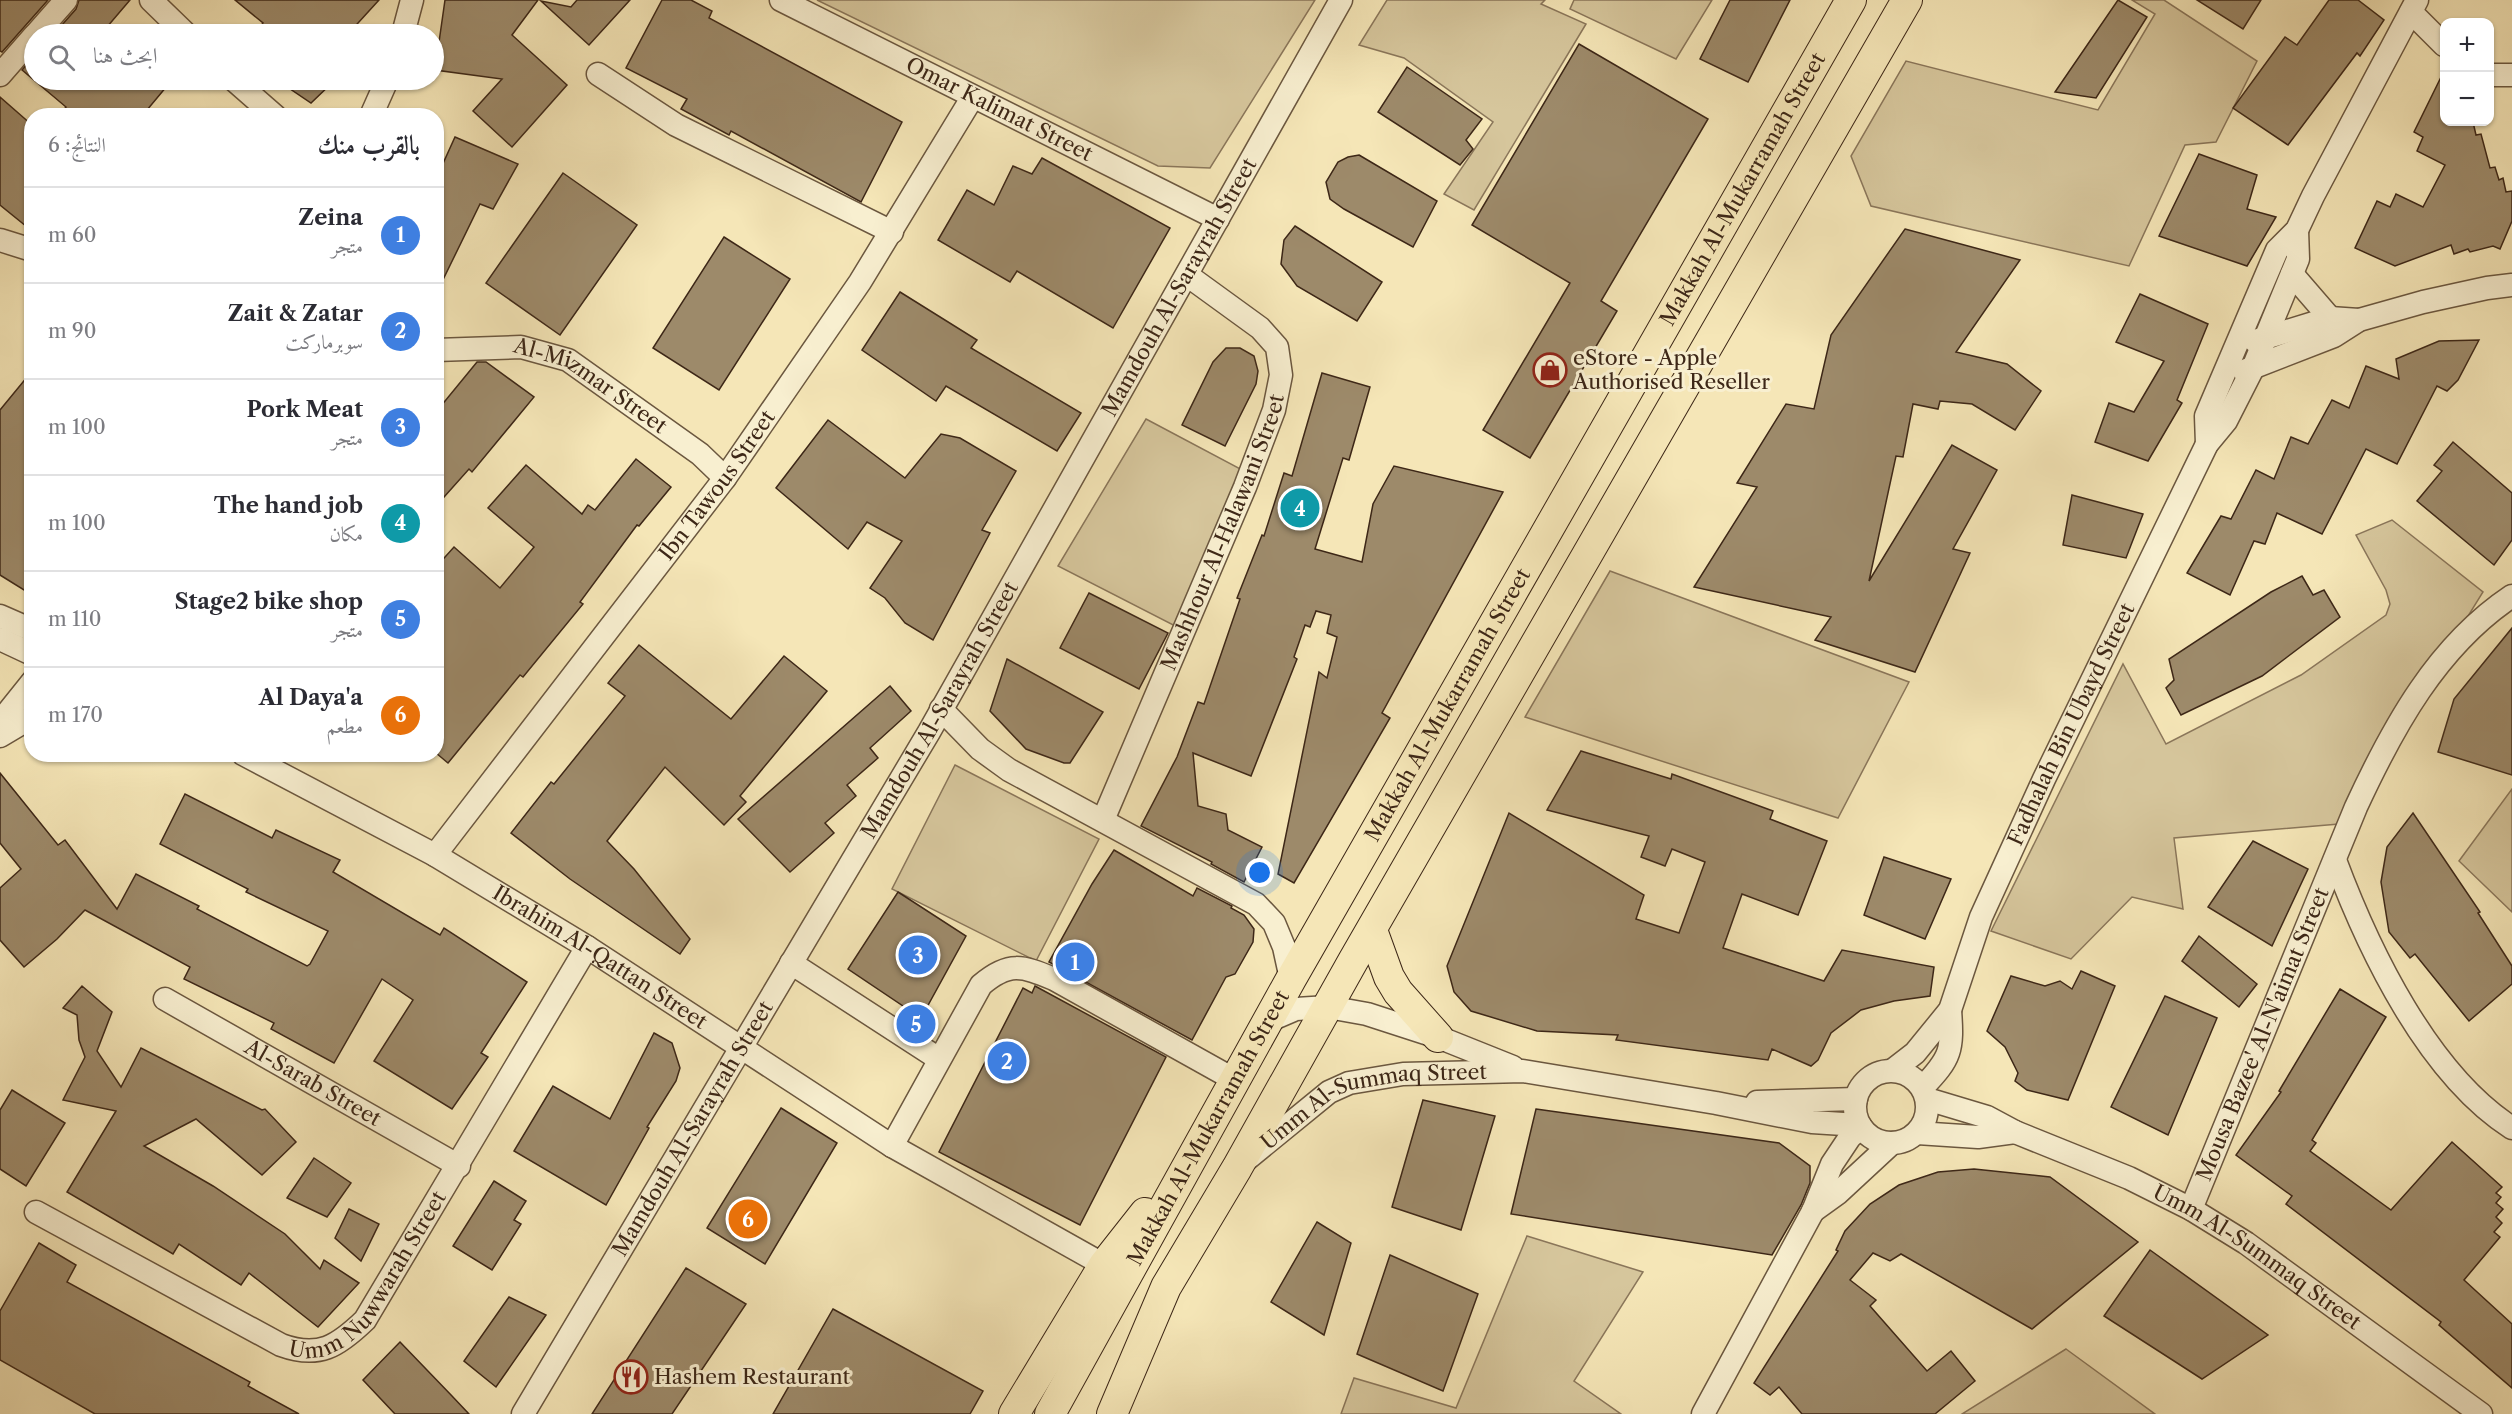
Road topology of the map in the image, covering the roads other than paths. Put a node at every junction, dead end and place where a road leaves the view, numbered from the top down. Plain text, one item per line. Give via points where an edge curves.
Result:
1 (66, 0) edge
2 (152, 0) edge
3 (412, 0) edge
4 (781, 0) edge
5 (1341, 0) edge
6 (1851, 0) edge
7 (1907, 0) edge
8 (2414, 6) edge
9 (45, 24) edge
10 (176, 24) edge
11 (407, 24) edge
12 (2440, 39) edge
13 (24, 48) edge
14 (598, 74) dead end
15 (0, 75) edge
16 (2494, 75) edge
17 (2512, 75) edge
18 (245, 90) edge
19 (383, 90) edge
20 (972, 98) junction
21 (265, 108) edge
22 (375, 108) edge
23 (1218, 219) junction
24 (2297, 230) junction
25 (892, 232) junction
26 (0, 240) edge
27 (24, 248) edge
28 (2292, 274) junction
29 (1187, 275) junction
30 (2512, 285) edge
31 (2330, 318) junction
32 (2359, 320) junction
33 (2265, 339) junction
34 (2236, 344) junction
35 (444, 350) edge
36 (2253, 368) junction
37 (2224, 377) junction
38 (2207, 444) junction
39 (724, 478) junction
40 (2512, 596) edge
41 (0, 616) edge
42 (24, 626) edge
43 (0, 639) edge
44 (24, 650) edge
45 (24, 692) edge
46 (941, 709) junction
47 (0, 722) edge
48 (24, 722) edge
49 (0, 736) edge
50 (258, 762) edge
51 (1103, 820) junction
52 (435, 855) junction
53 (2336, 860) junction
54 (1372, 930) junction
55 (587, 947) junction
56 (790, 963) junction
57 (1291, 978) junction
58 (165, 999) dead end
59 (1328, 1007) junction
60 (1950, 1010) junction
61 (1268, 1021) junction
62 (1438, 1037) junction
63 (740, 1048) junction
64 (939, 1059) junction
65 (1893, 1070) junction
66 (1523, 1071) junction
67 (1235, 1080) junction
68 (1925, 1093) junction
69 (1856, 1099) junction
70 (1716, 1103) junction
71 (1860, 1126) junction
72 (2512, 1128) edge
73 (2015, 1132) junction
74 (1917, 1133) junction
75 (1892, 1143) junction
76 (1200, 1144) junction
77 (892, 1146) junction
78 (459, 1166) junction
79 (1237, 1168) junction
80 (2190, 1209) junction
81 (1814, 1211) junction
82 (36, 1212) dead end
83 (1104, 1265) junction
84 (1164, 1291) junction
85 (523, 1414) edge
86 (1014, 1414) edge
87 (1050, 1414) edge
88 (1093, 1414) edge
89 (1112, 1414) edge
90 (1702, 1414) edge
91 (2481, 1414) edge

1 - 9 street
2 - 10 street
3 - 11 street
4 - 20 street, Omar Kalimat Street
5 - 23 street, Mamdouh Al-Sarayrah Street
6 - 57 main road, Makkah Al-Mukarramah Street
7 - 54 main road, Makkah Al-Mukarramah Street
8 - 12 street
8 - 24 street, Fadhalah Bin Ubayd Street
13 - 15 street
14 - 25 street via 676,125
16 - 17 street
18 - 21 street
19 - 22 street
20 - 23 street, Omar Kalimat Street
20 - 25 street, Ibn Tawous Street
23 - 29 street, Mamdouh Al-Sarayrah Street
24 - 28 street, Fadhalah Bin Ubayd Street via 2298,259
24 - 34 street, Fadhalah Bin Ubayd Street via 2277,250
25 - 39 street, Ibn Tawous Street
26 - 27 street
28 - 31 street
28 - 33 street, Fadhalah Bin Ubayd Street
29 - 46 street, Mamdouh Al-Sarayrah Street
29 - 51 street, Mashhour Al-Halawani Street via 1260,328 1276,347 1281,375 1274,410 1245,487
30 - 32 street
31 - 32 street
31 - 33 street
32 - 36 street via 2334,336
33 - 34 street
33 - 36 street, Fadhalah Bin Ubayd Street
34 - 37 street, Fadhalah Bin Ubayd Street
35 - 39 street, Al-Mizmar Street via 521,347 568,360 700,454
36 - 37 street
36 - 38 street, Fadhalah Bin Ubayd Street via 2226,421
37 - 38 street, Fadhalah Bin Ubayd Street via 2206,416
38 - 60 street, Fadhalah Bin Ubayd Street via 1985,908
39 - 52 street, Ibn Tawous Street
40 - 53 street, Mousa Bazee' Al-N'aimat Street via 2461,637 2417,693 2382,752
41 - 42 street
43 - 44 street
45 - 47 street
46 - 51 street via 980,749 1009,770
46 - 56 street, Mamdouh Al-Sarayrah Street
48 - 49 street
50 - 52 street, Ibrahim Al-Qattan Street
51 - 57 street via 1256,904 1274,923
52 - 55 street, Ibrahim Al-Qattan Street
53 - 72 street, Mousa Bazee' Al-N'aimat Street via 2354,911 2415,1024 2469,1094
53 - 80 street, Mousa Bazee' Al-N'aimat Street
54 - 59 main road, Makkah Al-Mukarramah Street
54 - 62 main road via 1398,992
55 - 63 street, Ibrahim Al-Qattan Street
55 - 78 street, Umm Nuwwarah Street
56 - 63 street, Mamdouh Al-Sarayrah Street
56 - 64 street
57 - 61 main road, Makkah Al-Mukarramah Street
58 - 78 street, Al-Sarab Street
59 - 61 street, Umm Al-Summaq Street via 1296,1009
59 - 62 street, Umm Al-Summaq Street via 1367,1014
59 - 79 main road, Makkah Al-Mukarramah Street
60 - 65 street, Fadhalah Bin Ubayd Street via 1915,1053
60 - 68 street, Fadhalah Bin Ubayd Street via 1949,1050
61 - 67 main road, Makkah Al-Mukarramah Street
62 - 66 street, Umm Al-Summaq Street
63 - 77 street, Ibrahim Al-Qattan Street
63 - 85 street, Mamdouh Al-Sarayrah Street
64 - 67 street via 981,985 995,973 1013,967 1054,979
64 - 77 street
65 - 68 street via 1912,1076
65 - 69 street via 1869,1078
66 - 70 street, Umm Al-Summaq Street
66 - 79 street, Umm Al-Summaq Street via 1403,1074 1348,1083 1329,1092
67 - 76 main road, Makkah Al-Mukarramah Street
68 - 73 street, Umm Al-Summaq Street
68 - 74 street via 1928,1112
69 - 70 street, Umm Al-Summaq Street
69 - 71 street
70 - 71 street, Umm Al-Summaq Street via 1812,1122
71 - 75 street via 1880,1142
71 - 81 street via 1832,1164
73 - 74 street, Umm Al-Summaq Street via 1978,1137
73 - 80 street, Umm Al-Summaq Street via 2129,1178
74 - 75 street
75 - 81 street
76 - 83 main road
76 - 87 main road, Makkah Al-Mukarramah Street
77 - 83 street, Ibrahim Al-Qattan Street
78 - 82 street, Umm Nuwwarah Street via 365,1320 345,1340 300,1352 281,1346
79 - 84 main road, Makkah Al-Mukarramah Street
80 - 91 street, Umm Al-Summaq Street via 2246,1243
81 - 90 street
83 - 86 main road
84 - 88 main road
84 - 89 main road, Makkah Al-Mukarramah Street

